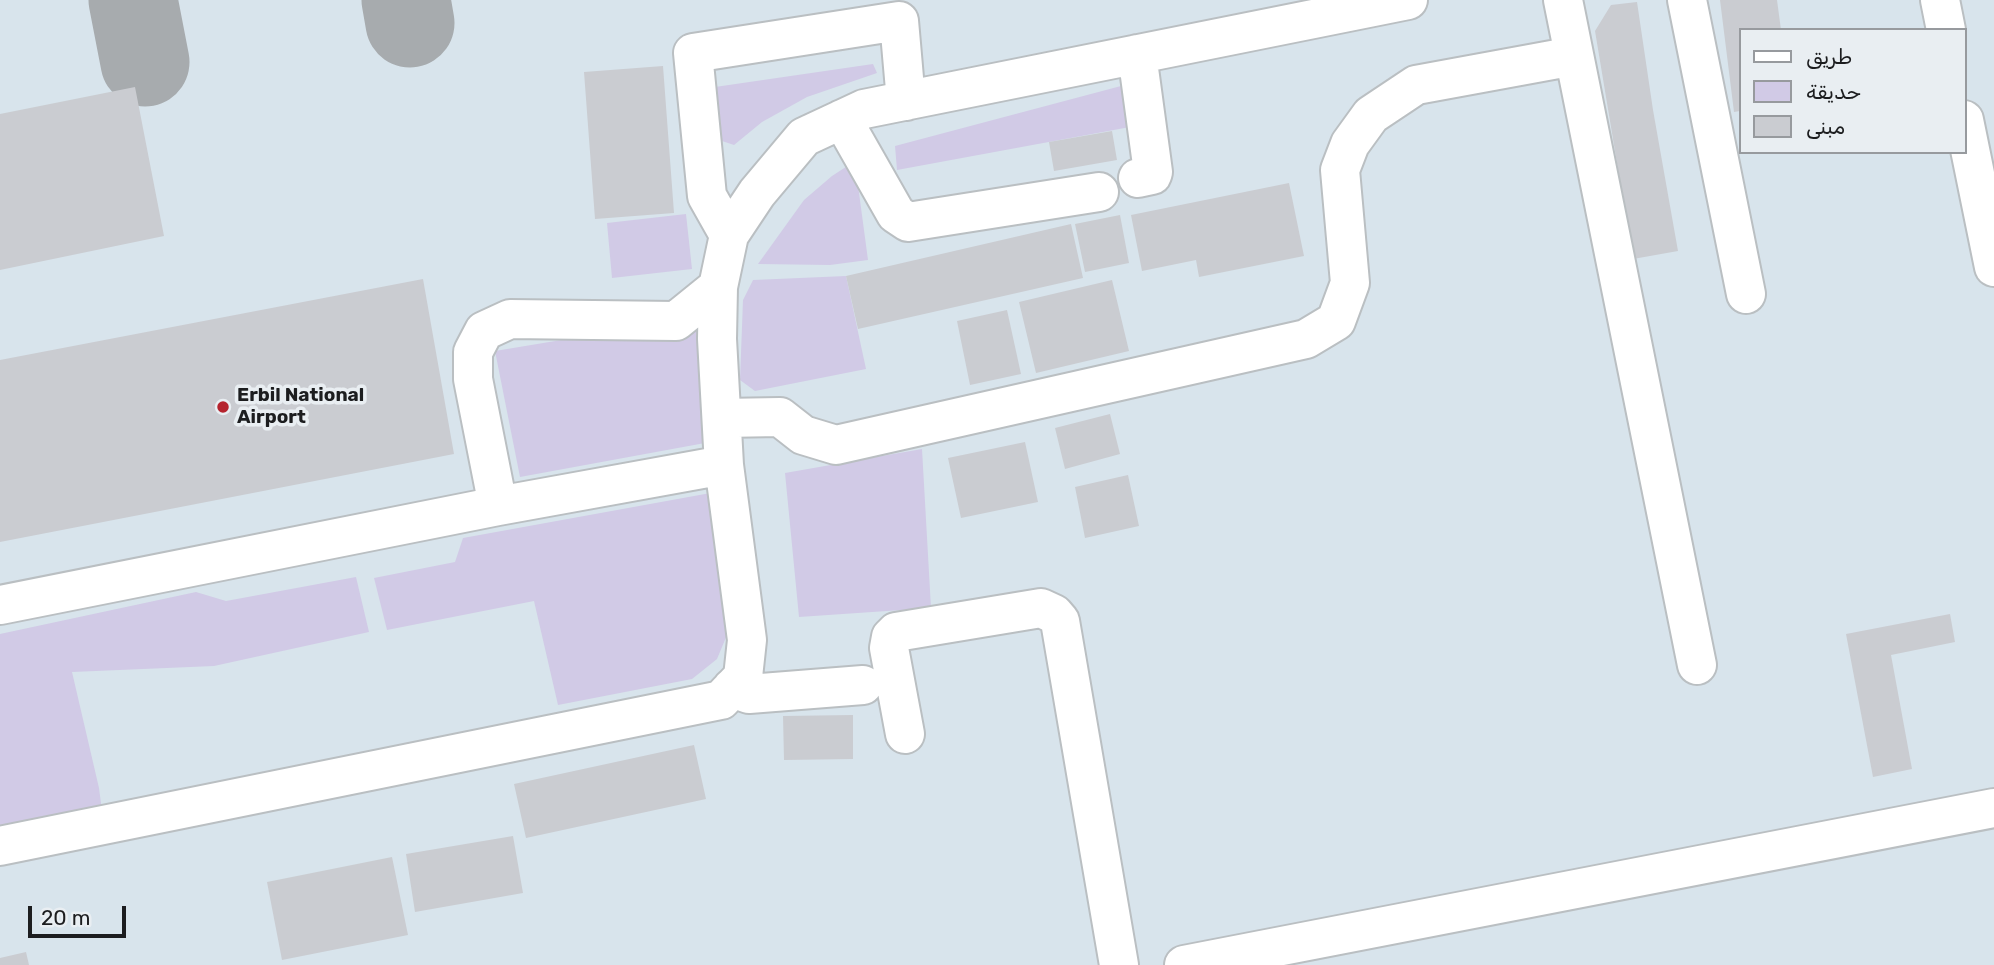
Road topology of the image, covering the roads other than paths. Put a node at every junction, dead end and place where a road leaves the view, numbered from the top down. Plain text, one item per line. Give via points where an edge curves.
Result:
1 (1408, 0) edge
2 (1563, 0) edge
3 (1687, 0) edge
4 (1940, 0) edge
5 (1946, 28) edge
6 (1137, 54) junction
7 (1574, 56) junction
8 (906, 101) junction
9 (842, 119) junction
10 (1966, 130) edge
11 (1138, 178) dead end
12 (1099, 191) dead end
13 (729, 235) junction
14 (1994, 267) edge
15 (718, 287) junction
16 (1746, 294) dead end
17 (722, 418) junction
18 (724, 465) junction
19 (498, 506) junction
20 (0, 605) edge
21 (1696, 665) dead end
22 (863, 685) dead end
23 (732, 688) junction
24 (905, 734) dead end
25 (1994, 808) edge
26 (0, 846) edge
27 (1119, 965) edge
28 (1184, 965) edge

1 - 6 street
2 - 7 street
3 - 16 street
4 - 5 street
6 - 8 street
6 - 11 street via 1153,172
7 - 17 street via 1416,85 1371,115 1350,144 1340,170 1350,283 1336,321 1306,339 836,445 803,435 780,417
7 - 21 street
8 - 9 street via 864,109
8 - 13 street via 899,21 693,52 707,196
9 - 12 street via 896,214 908,222
9 - 13 street via 804,137
10 - 14 street
13 - 15 street
15 - 17 street
15 - 19 street via 676,321 510,319 484,331 473,352 473,379
17 - 18 street
18 - 19 street
18 - 23 street via 747,640 743,677
19 - 20 street
22 - 23 street via 749,694
23 - 26 street via 721,700
24 - 27 street via 889,648 896,632 1041,608 1054,614 1060,621
25 - 28 street

